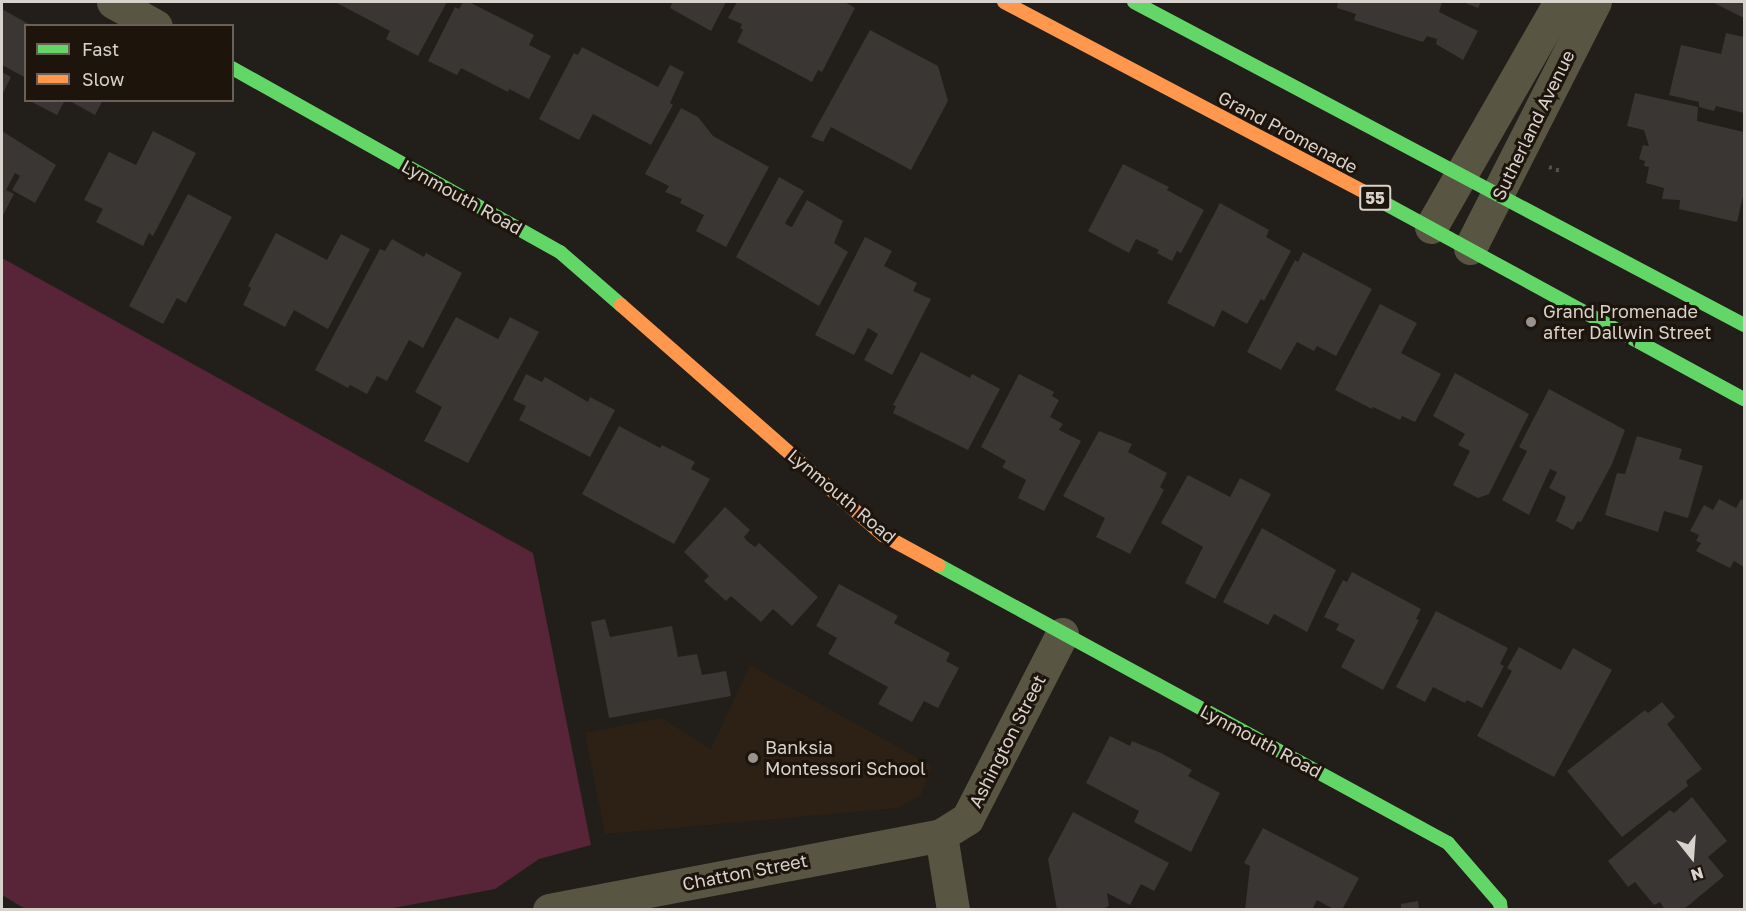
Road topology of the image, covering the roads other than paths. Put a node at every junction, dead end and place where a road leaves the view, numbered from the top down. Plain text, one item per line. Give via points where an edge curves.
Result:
1 (113, 2) edge
2 (1004, 2) edge
3 (1134, 2) edge
4 (1560, 2) edge
5 (1595, 2) edge
6 (152, 24) edge
7 (234, 69) edge
8 (1462, 176) junction
9 (1499, 195) junction
10 (1431, 228) junction
11 (1470, 248) junction
12 (1744, 325) edge
13 (1744, 399) edge
14 (1062, 634) junction
15 (941, 835) junction
16 (549, 909) edge
17 (953, 909) edge
18 (1501, 909) edge

1 - 6 street
2 - 10 main road, Grand Promenade / 55
3 - 8 main road
4 - 8 street, Sutherland Avenue
5 - 9 street, Sutherland Avenue
7 - 14 main road, Lynmouth Road via 560,252 883,535
8 - 9 main road
8 - 10 street, Sutherland Avenue
9 - 11 street, Sutherland Avenue
9 - 12 main road
10 - 11 main road, Grand Promenade / 55
11 - 13 main road, Grand Promenade / 55
14 - 15 street, Ashington Street via 967,819
14 - 18 main road, Lynmouth Road via 1448,843
15 - 16 street, Chatton Street
15 - 17 street

